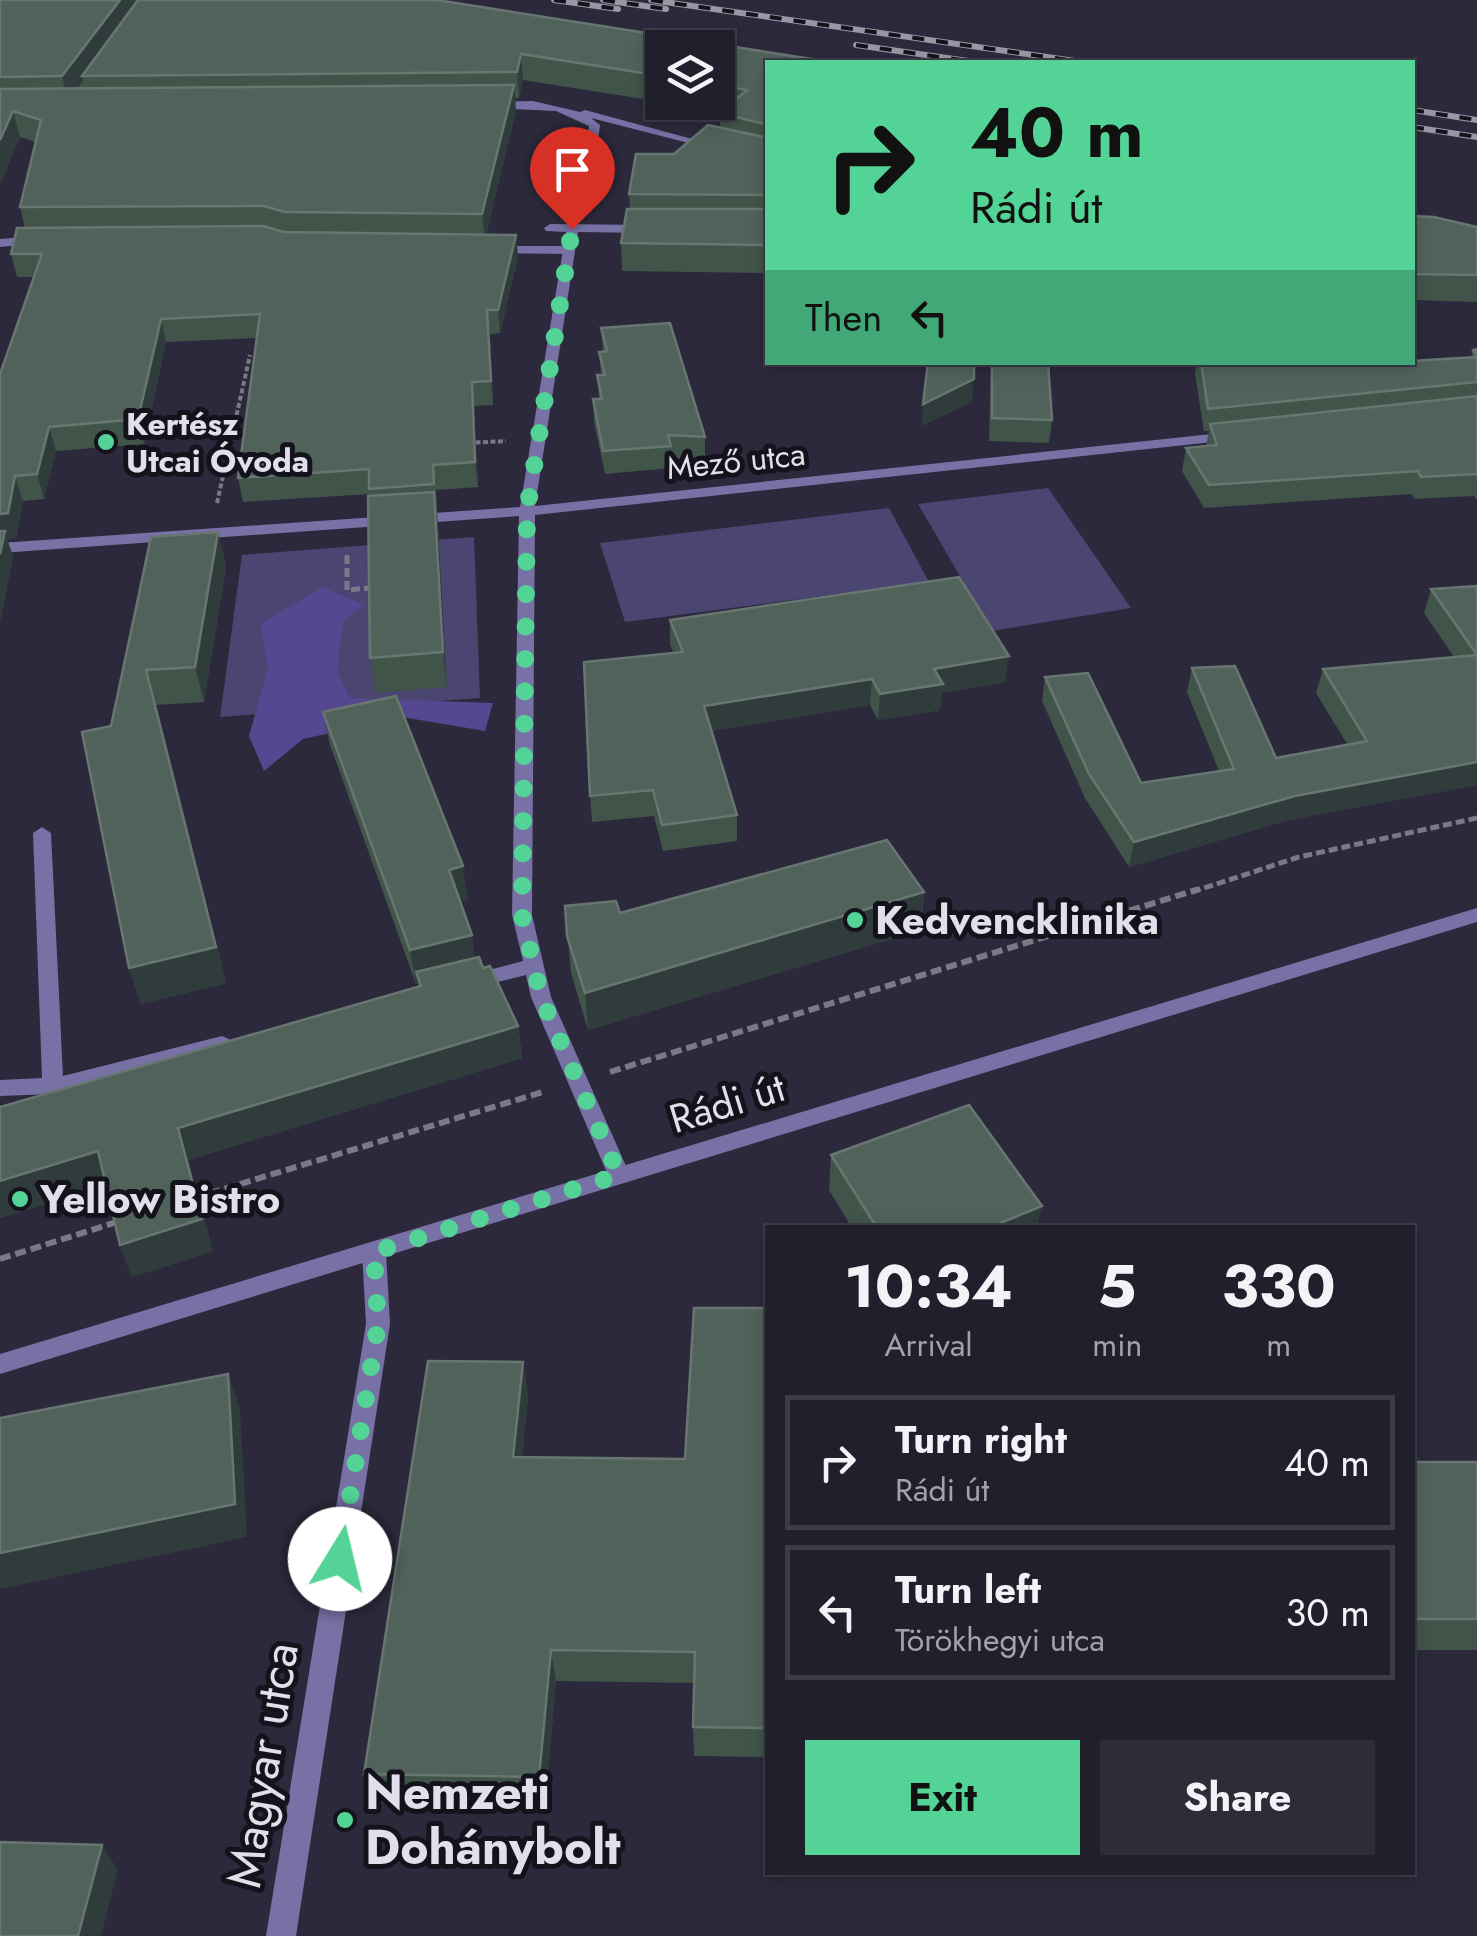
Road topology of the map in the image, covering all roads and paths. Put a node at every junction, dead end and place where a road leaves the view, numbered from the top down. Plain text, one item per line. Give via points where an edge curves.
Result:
1 (468, 105) edge
2 (576, 111) junction
3 (732, 151) edge
4 (584, 202) dead end
5 (550, 228) dead end
6 (572, 229) junction
7 (670, 229) edge
8 (61, 240) edge
9 (0, 243) edge
10 (472, 249) edge
11 (568, 250) junction
12 (250, 356) edge
13 (1240, 436) edge
14 (489, 442) dead end
15 (458, 444) edge
16 (247, 457) edge
17 (228, 458) junction
18 (527, 511) junction
19 (214, 514) dead end
20 (348, 524) junction
21 (0, 548) edge
22 (369, 588) edge
23 (1477, 818) edge
24 (42, 832) dead end
25 (1477, 915) edge
26 (534, 966) junction
27 (456, 985) edge
28 (245, 1038) edge
29 (578, 1082) junction
30 (53, 1086) junction
31 (0, 1088) edge
32 (619, 1175) junction
33 (188, 1200) edge
34 (136, 1216) edge
35 (374, 1252) junction
36 (0, 1259) edge
37 (0, 1364) edge
38 (281, 1936) edge

1 - 2 street via 547,104
2 - 3 street
2 - 4 street via 595,124
5 - 6 street
6 - 7 street
6 - 11 street
8 - 9 street
10 - 11 street
11 - 18 street
12 - 17 path
13 - 18 street, Mező utca
14 - 15 path
16 - 17 path
17 - 19 path
18 - 20 street, Mező utca
18 - 26 street via 522,915
20 - 21 street, Mező utca
20 - 22 path via 347,590
23 - 29 path via 1299,857
24 - 30 street
25 - 32 street, Rádi út
26 - 27 street
26 - 29 street
28 - 30 street
29 - 32 street
29 - 33 path
30 - 31 street
32 - 35 street, Rádi út
34 - 36 path
35 - 37 street, Rádi út
35 - 38 street, Magyar utca via 378,1324

